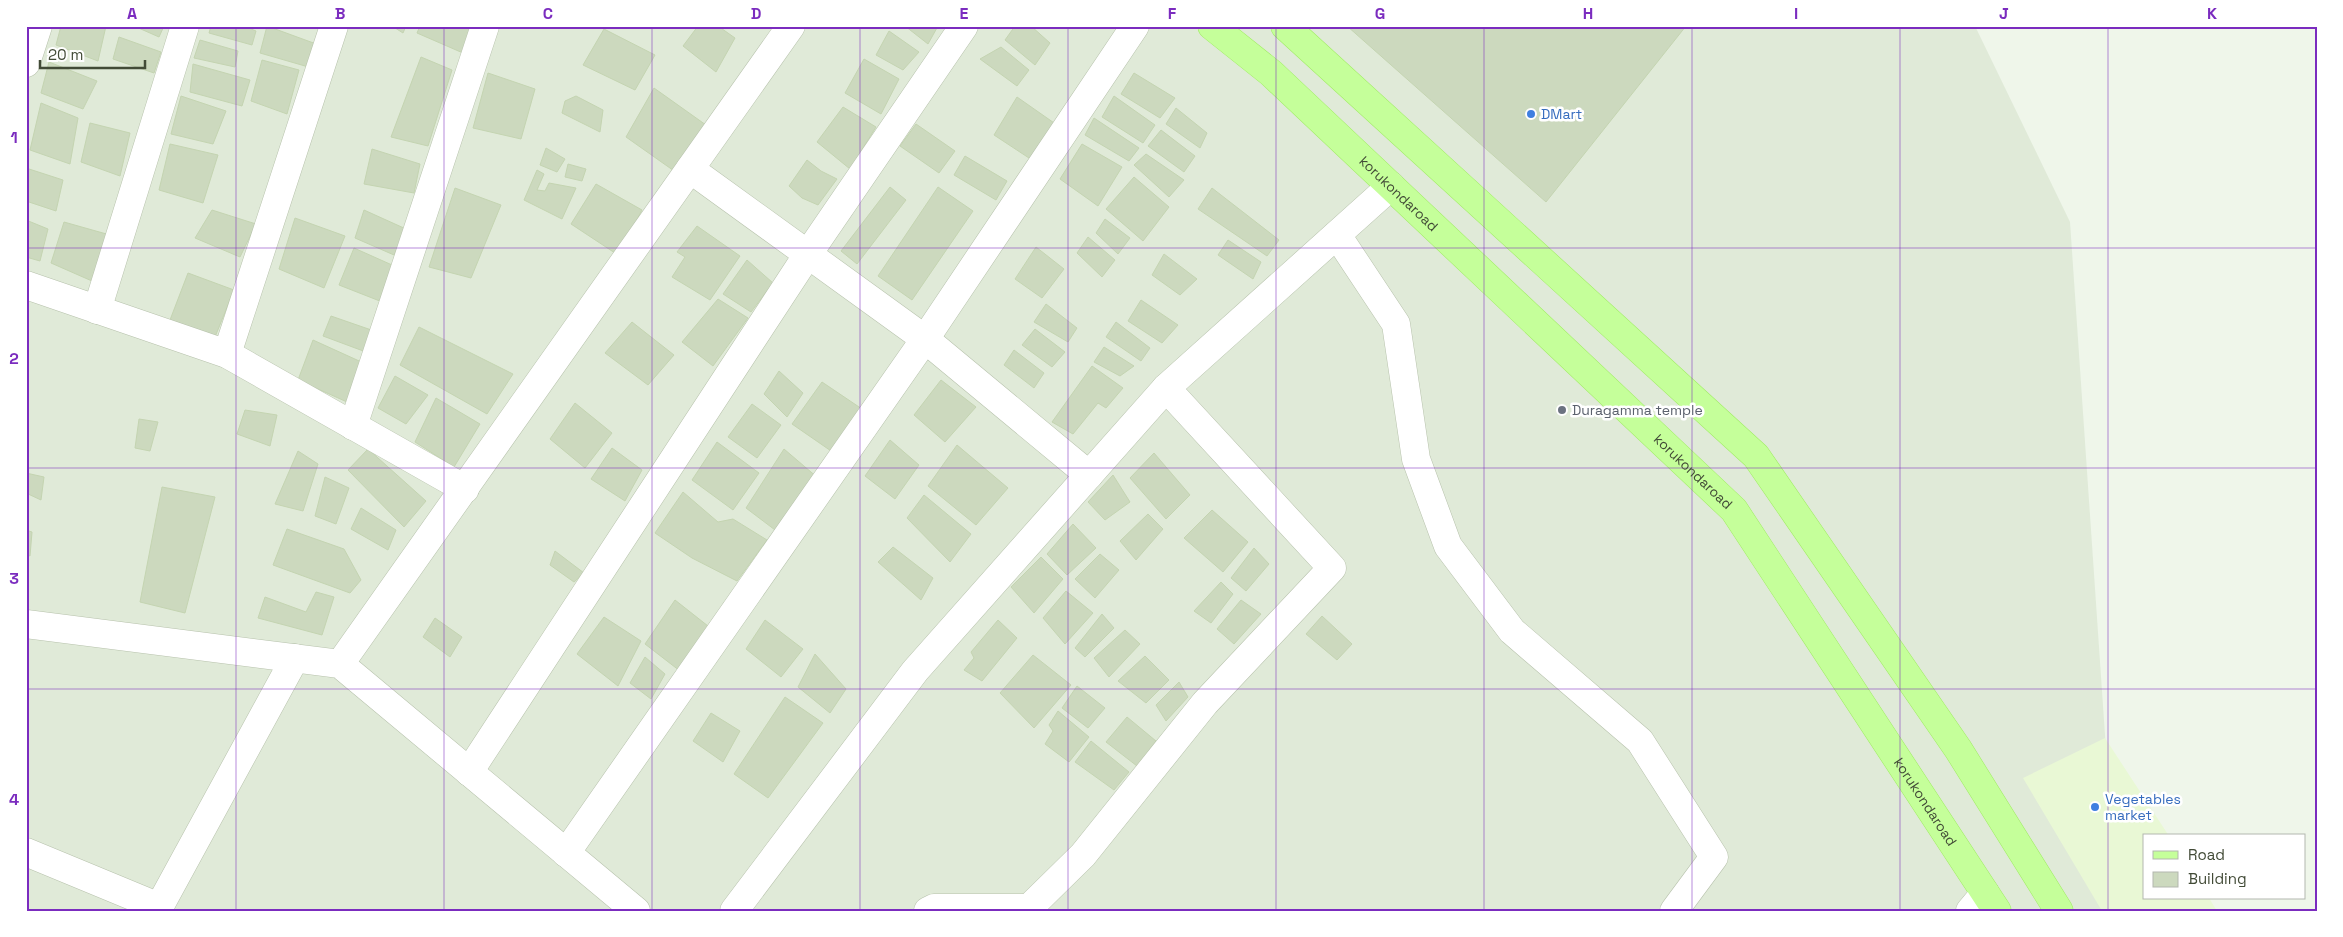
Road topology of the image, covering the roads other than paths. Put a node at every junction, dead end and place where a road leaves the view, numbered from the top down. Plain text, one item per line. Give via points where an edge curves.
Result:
1 (38, 26) edge
2 (185, 26) edge
3 (334, 26) edge
4 (485, 26) edge
5 (791, 26) edge
6 (964, 26) edge
7 (1136, 26) edge
8 (1212, 26) edge
9 (1285, 26) edge
10 (26, 64) edge
11 (690, 169) junction
12 (1391, 186) junction
13 (1337, 235) junction
14 (808, 254) junction
15 (26, 285) edge
16 (97, 310) junction
17 (925, 339) junction
18 (227, 354) junction
19 (1166, 388) junction
20 (353, 426) junction
21 (1088, 475) junction
22 (465, 489) junction
23 (26, 624) edge
24 (295, 658) junction
25 (340, 664) junction
26 (470, 772) junction
27 (26, 852) edge
28 (566, 853) junction
29 (1984, 905) edge
30 (158, 909) edge
31 (1029, 909) edge
32 (636, 911) edge
33 (734, 911) edge
34 (928, 911) edge
35 (1674, 911) edge
36 (2059, 911) edge

1 - 10 street
2 - 16 street
3 - 18 street
4 - 20 street
5 - 11 street
6 - 14 street
7 - 17 street
8 - 12 main road, korukondaroad via 1271,73
9 - 36 main road via 1756,456 1958,749
11 - 14 street
11 - 22 street
12 - 13 street
12 - 29 main road, korukondaroad via 1734,510
13 - 19 street
13 - 35 street via 1396,324 1416,459 1448,546 1512,631 1640,741 1714,857
14 - 17 street
14 - 26 street
15 - 16 street
16 - 18 street
17 - 21 street
17 - 28 street
18 - 20 street
19 - 21 street
19 - 31 street via 1332,568 1205,703 1083,855
20 - 22 street
21 - 33 street via 914,671
22 - 25 street
23 - 24 street
24 - 25 street
24 - 30 street
25 - 26 street
26 - 28 street
27 - 30 street
28 - 32 street
31 - 34 street via 934,908

